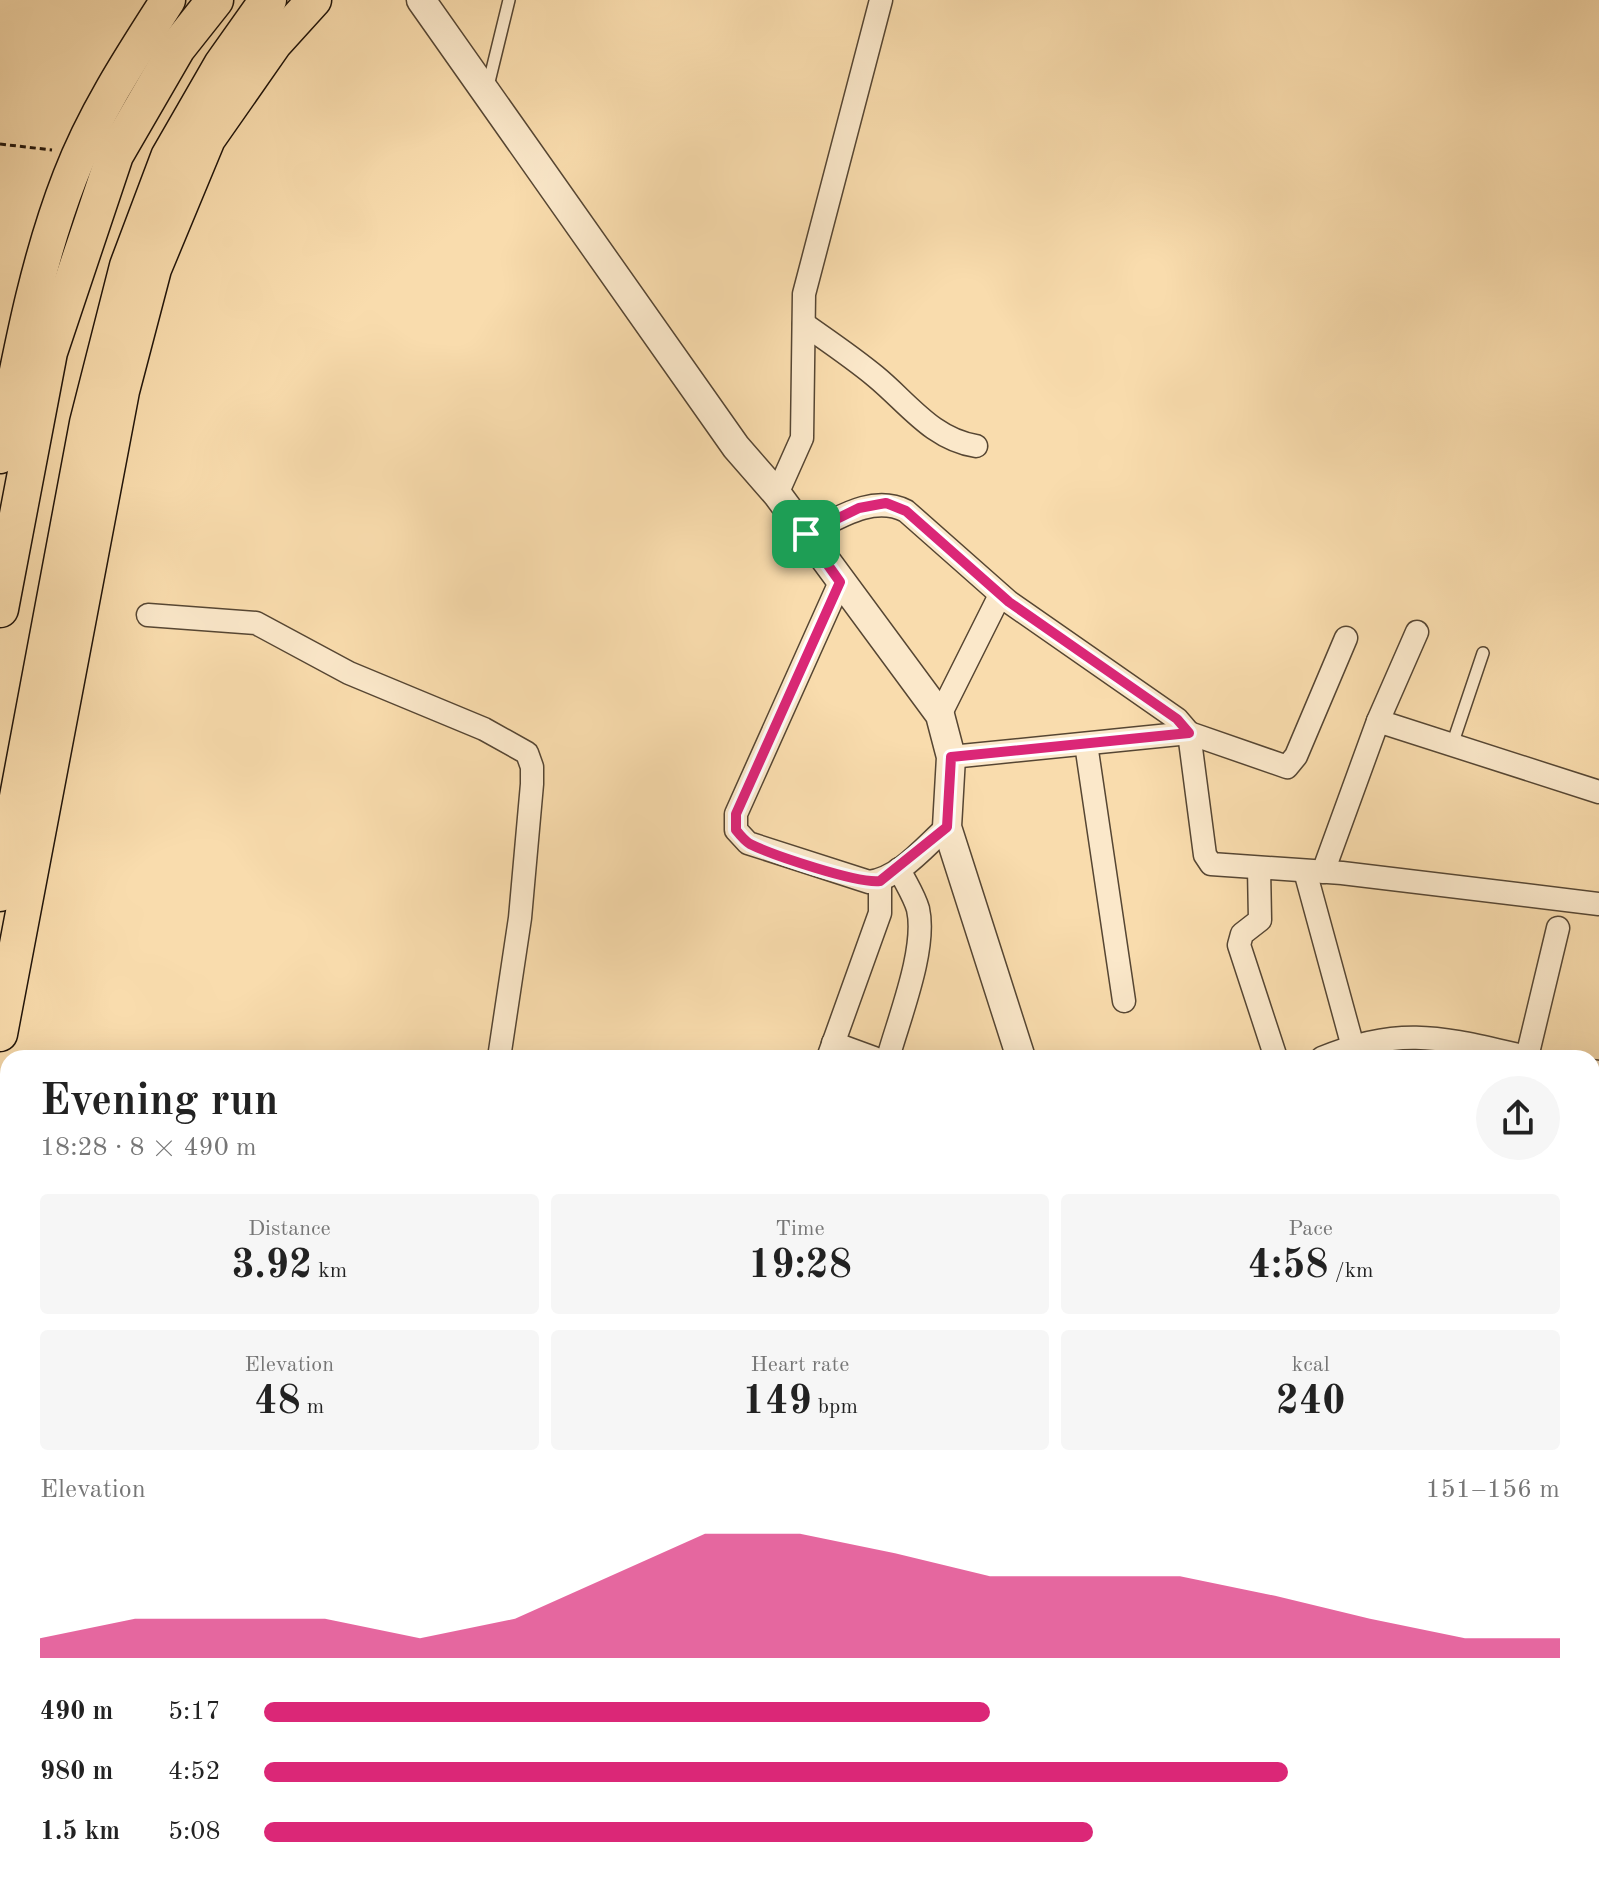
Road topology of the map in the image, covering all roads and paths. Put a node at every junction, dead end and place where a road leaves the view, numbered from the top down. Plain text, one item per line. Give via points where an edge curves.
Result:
1 (168, 0) edge
2 (215, 0) edge
3 (268, 0) edge
4 (314, 0) edge
5 (421, 0) edge
6 (509, 0) edge
7 (881, 0) edge
8 (486, 91) junction
9 (0, 144) edge
10 (82, 152) junction
11 (804, 324) junction
12 (976, 446) dead end
13 (0, 456) edge
14 (777, 494) junction
15 (806, 534) junction
16 (840, 582) junction
17 (1000, 595) junction
18 (0, 609) edge
19 (148, 615) dead end
20 (1417, 632) dead end
21 (1346, 638) dead end
22 (1483, 653) dead end
23 (940, 715) junction
24 (1378, 721) junction
25 (1189, 733) junction
26 (1086, 744) junction
27 (1452, 745) junction
28 (951, 757) junction
29 (1599, 792) edge
30 (947, 827) junction
31 (1259, 868) junction
32 (889, 875) junction
33 (1312, 876) junction
34 (0, 893) edge
35 (1599, 904) edge
36 (1558, 928) dead end
37 (1124, 1001) dead end
38 (0, 1034) edge
39 (1402, 1036) junction
40 (1353, 1047) junction
41 (500, 1050) edge
42 (830, 1050) edge
43 (890, 1050) edge
44 (1018, 1050) edge
45 (1273, 1050) edge
46 (1345, 1050) edge
47 (1398, 1050) edge
48 (1492, 1050) edge
49 (1531, 1050) edge

1 - 10 main road via 118,79
2 - 18 highway via 177,48 115,155 49,352
3 - 34 highway via 222,65 169,157 128,266 88,423
4 - 38 main road via 275,43 208,139 154,269 122,391
5 - 8 street
6 - 8 lane
7 - 11 street via 810,268
8 - 14 street via 736,447
9 - 10 path
10 - 13 main road via 31,297
11 - 12 street via 940,433
11 - 14 street via 802,438
14 - 15 street
15 - 16 street
15 - 17 street via 859,508 894,505
16 - 23 street
16 - 32 street via 736,814 736,830 748,843 835,873 869,882
17 - 23 street
17 - 25 street via 1177,719
19 - 41 street via 256,623 349,673 484,729 527,753 532,776 522,895
20 - 24 street
21 - 25 street via 1291,764 1280,766
22 - 27 lane
23 - 28 street
24 - 27 street
24 - 33 street
25 - 26 street
25 - 31 street via 1207,860
26 - 28 street
26 - 37 street
27 - 29 street
28 - 30 street
30 - 32 street
30 - 44 street
31 - 33 street
31 - 45 street via 1260,920 1242,934 1239,945
32 - 42 street
32 - 43 street via 913,896 920,925
33 - 35 street
33 - 40 street via 1315,913
36 - 49 street
39 - 40 street
39 - 47 street
39 - 48 street
40 - 46 street

